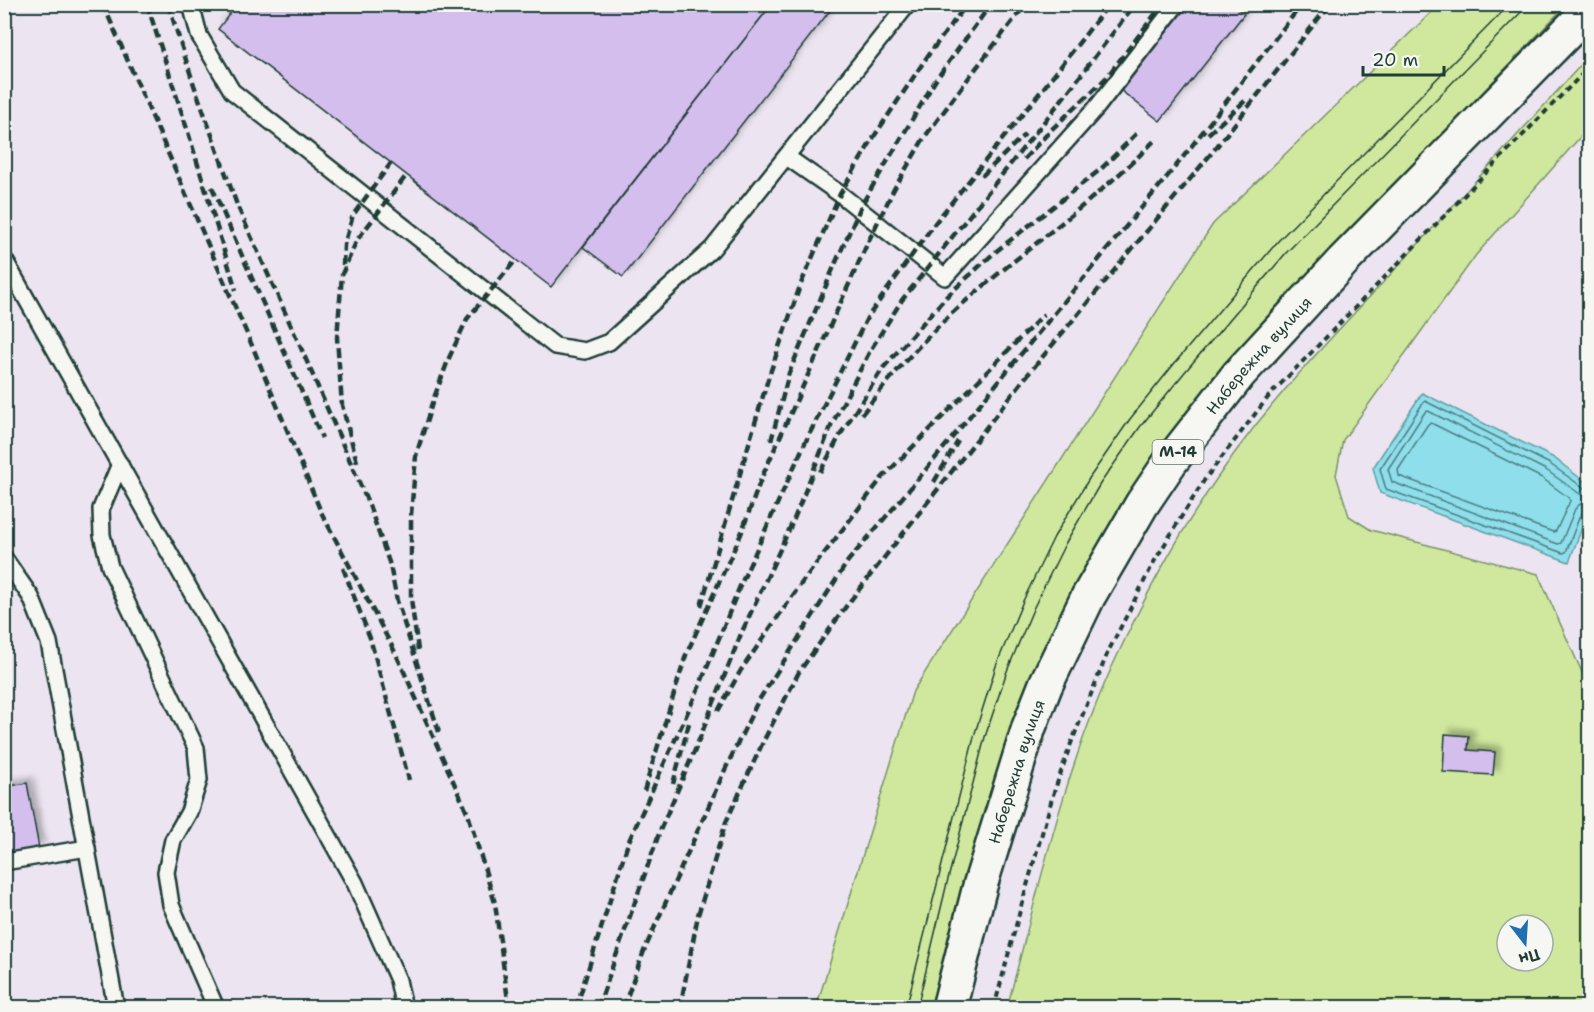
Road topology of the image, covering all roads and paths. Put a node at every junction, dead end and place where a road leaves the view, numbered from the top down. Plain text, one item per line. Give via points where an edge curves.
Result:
1 (191, 4) edge
2 (908, 4) edge
3 (1177, 4) edge
4 (1590, 9) edge
5 (1590, 66) edge
6 (786, 157) junction
7 (4, 259) edge
8 (120, 464) junction
9 (4, 558) edge
10 (87, 848) junction
11 (4, 862) edge
12 (116, 1008) edge
13 (216, 1008) edge
14 (404, 1008) edge
15 (949, 1008) edge
16 (994, 1008) edge

1 - 6 lane via 199,35 232,91 555,346 585,351 609,342 712,249
2 - 6 lane
3 - 6 lane via 1096,108 945,277
4 - 15 highway, Набережна вулиця / М-14 via 1343,261 1247,366 1171,461 1143,504 1089,597 1029,727 980,886
5 - 16 path via 1269,396 1192,499 1130,607 1088,699 1053,795
7 - 8 lane
8 - 13 lane via 101,508 102,536 110,567 196,748 200,780 189,812 173,840 166,872 171,905
8 - 14 lane via 355,883 398,980
9 - 10 lane via 30,597 50,642
10 - 11 lane
10 - 12 lane

